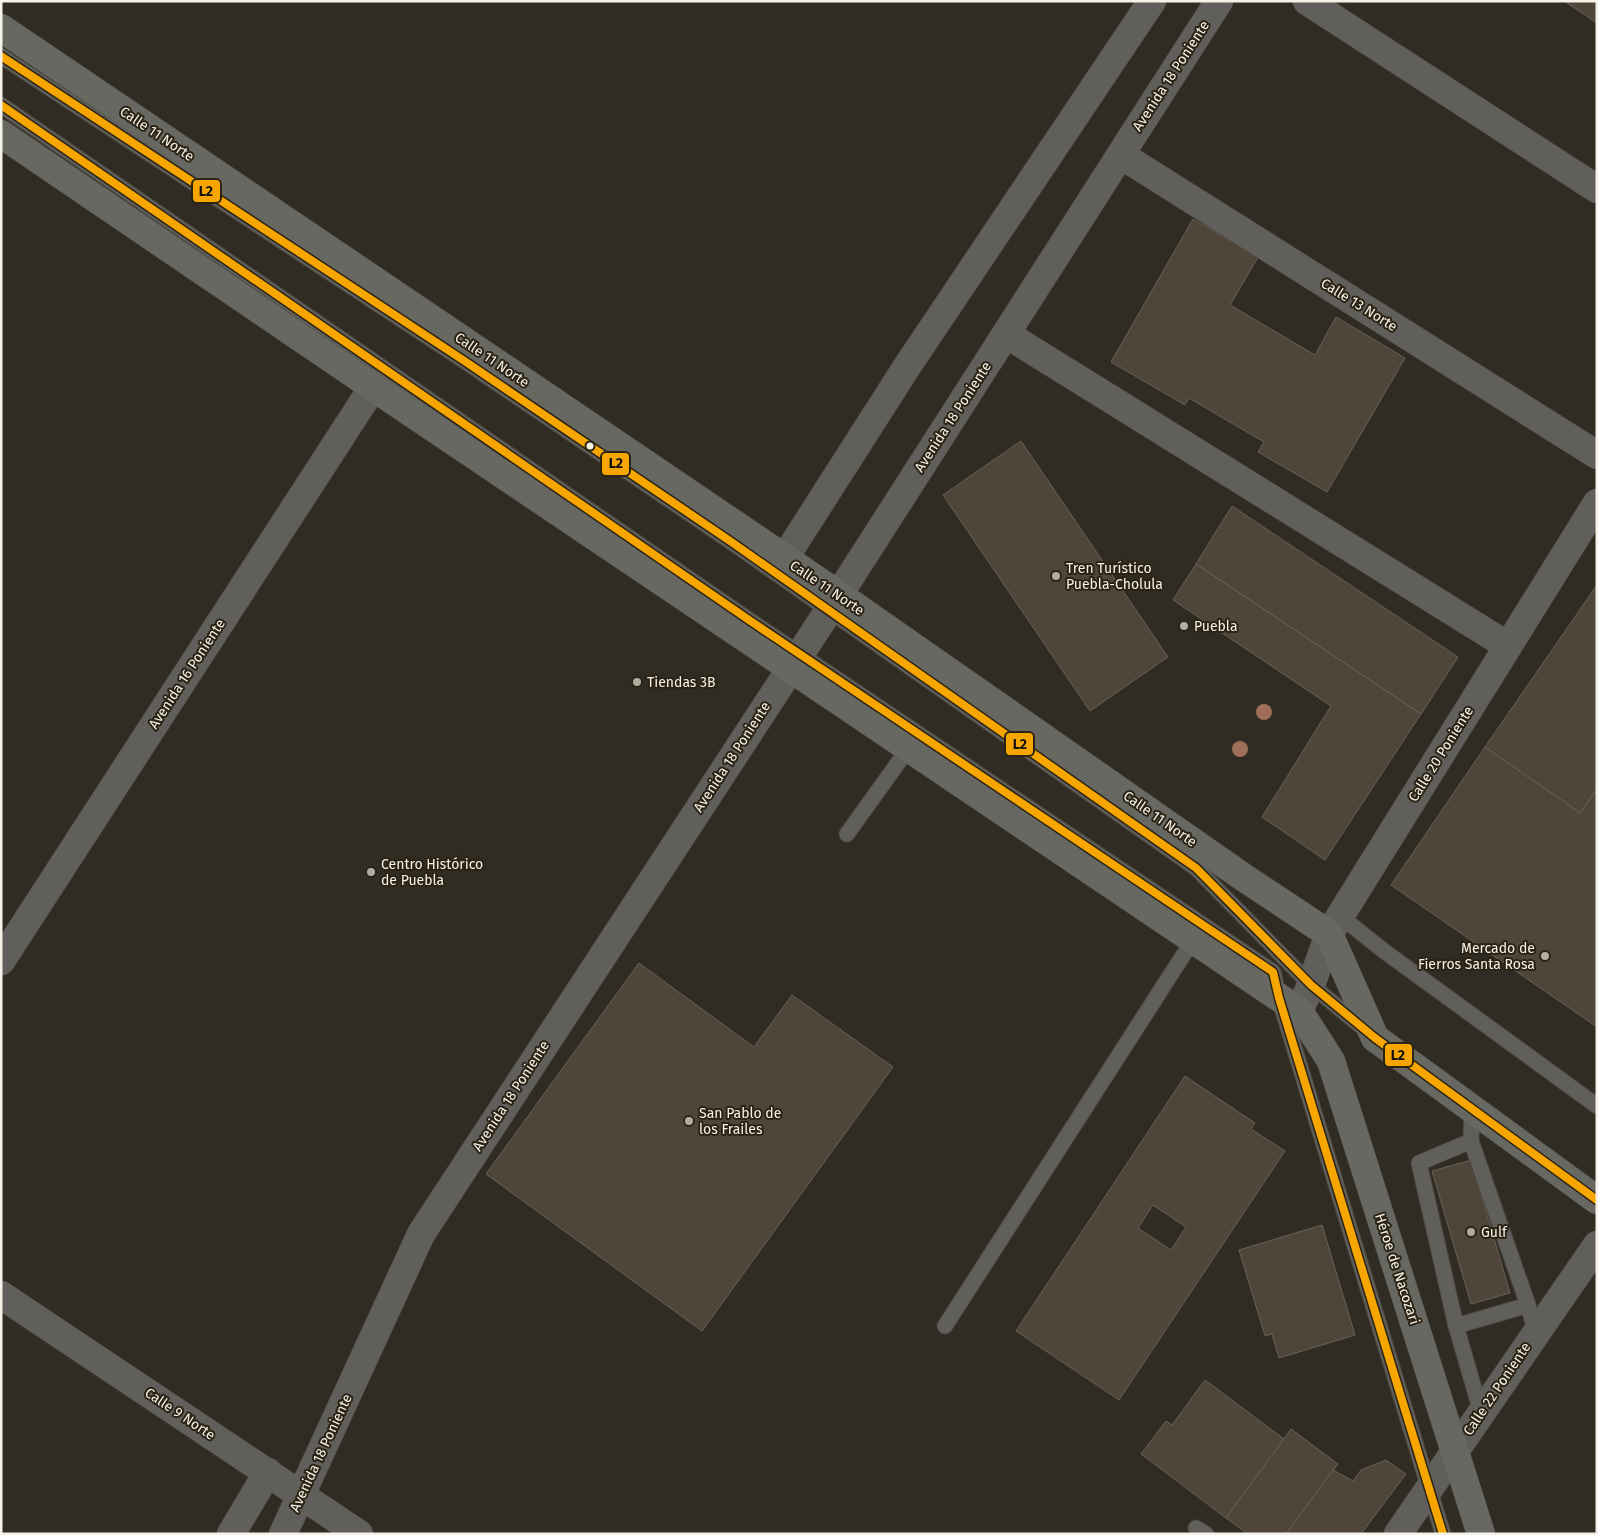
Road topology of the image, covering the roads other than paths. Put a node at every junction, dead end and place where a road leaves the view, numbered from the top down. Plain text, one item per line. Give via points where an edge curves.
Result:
1 (1152, 1) edge
2 (1220, 1) edge
3 (1308, 1) edge
4 (1, 28) edge
5 (1, 56) edge
6 (1, 105) edge
7 (1, 134) edge
8 (1121, 155) junction
9 (1597, 189) edge
10 (1006, 334) junction
11 (373, 387) junction
12 (1597, 455) edge
13 (1597, 504) edge
14 (784, 559) junction
15 (834, 603) junction
16 (1508, 646) junction
17 (795, 661) junction
18 (908, 749) junction
19 (847, 834) dead end
20 (1334, 925) junction
21 (1192, 940) junction
22 (1, 961) edge
23 (1311, 985) junction
24 (1289, 1005) junction
25 (1375, 1038) junction
26 (1597, 1106) edge
27 (1472, 1109) junction
28 (1471, 1141) junction
29 (1597, 1200) edge
30 (1597, 1245) edge
31 (1, 1295) edge
32 (1528, 1305) junction
33 (945, 1326) dead end
34 (1456, 1326) junction
35 (1536, 1333) junction
36 (1481, 1412) junction
37 (1455, 1452) junction
38 (268, 1472) junction
39 (1429, 1488) junction
40 (301, 1495) junction
41 (230, 1534) edge
42 (283, 1534) edge
43 (359, 1534) edge
44 (1398, 1534) edge
45 (1442, 1534) edge
46 (1481, 1534) edge

1 - 14 street via 906,368
2 - 8 street, Avenida 18 Poniente
3 - 9 street
4 - 14 main road, Calle 11 Norte
5 - 15 lane
6 - 17 lane
7 - 11 main road
8 - 10 street, Avenida 18 Poniente
8 - 12 street, Calle 13 Norte
10 - 15 street, Avenida 18 Poniente
10 - 16 street
11 - 17 main road
11 - 22 street, Avenida 16 Poniente
13 - 16 street, Calle 20 Poniente
14 - 15 main road, Calle 11 Norte
15 - 17 street, Avenida 18 Poniente
15 - 20 main road, Calle 11 Norte via 1243,877
15 - 23 lane via 1196,868
16 - 20 street, Calle 20 Poniente
17 - 18 main road
17 - 24 lane via 1273,972
17 - 40 street, Avenida 18 Poniente via 421,1234
18 - 19 lane
18 - 21 main road
20 - 23 street, Calle 20 Poniente
20 - 25 main road
20 - 26 lane via 1384,951
21 - 24 main road
21 - 33 lane
23 - 24 street, Calle 20 Poniente
23 - 25 lane
24 - 37 main road, Héroe de Nacozari via 1331,1062
24 - 39 lane
25 - 27 main road
27 - 28 lane
27 - 29 main road
28 - 32 lane
28 - 34 lane via 1419,1163
30 - 35 street, Calle 22 Poniente
31 - 38 street, Calle 9 Norte
32 - 34 lane
32 - 35 lane
34 - 36 lane
35 - 36 street, Calle 22 Poniente
36 - 37 street, Calle 22 Poniente
37 - 39 street, Calle 22 Poniente
37 - 46 main road, Héroe de Nacozari
38 - 40 street, Calle 9 Norte
38 - 41 street
39 - 44 street, Calle 22 Poniente
39 - 45 lane
40 - 42 street, Avenida 18 Poniente
40 - 43 street, Calle 9 Norte

